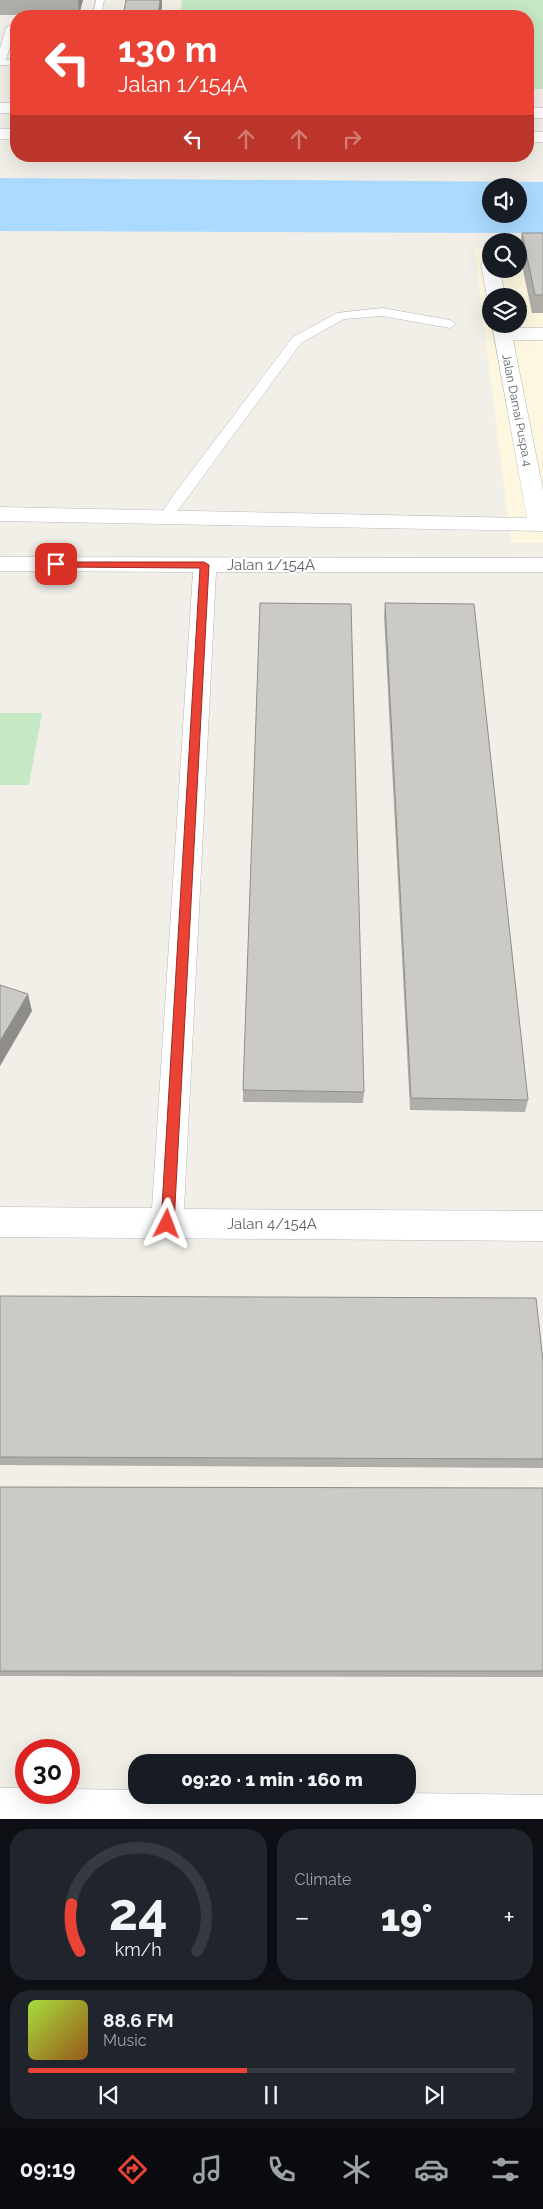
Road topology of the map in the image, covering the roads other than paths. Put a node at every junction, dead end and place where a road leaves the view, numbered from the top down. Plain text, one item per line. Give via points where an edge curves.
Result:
1 (10, 36) edge
2 (10, 63) edge
3 (450, 324) dead end
4 (527, 332) edge
5 (503, 333) edge
6 (543, 334) edge
7 (0, 514) edge
8 (166, 517) junction
9 (541, 525) edge
10 (0, 564) edge
11 (204, 565) junction
12 (543, 566) edge
13 (0, 1222) edge
14 (167, 1224) junction
15 (543, 1226) edge
16 (0, 1808) edge
17 (105, 1814) edge
18 (543, 1816) edge

1 - 2 lane via 0,62
3 - 8 lane via 382,312 341,316 297,340
4 - 6 street
5 - 9 street, Jalan Damai Puspa 4
7 - 8 street
8 - 9 street
10 - 11 street, Jalan 1/154A
11 - 12 street, Jalan 1/154A
11 - 14 street
13 - 14 street, Jalan 4/154A
14 - 15 street, Jalan 4/154A
16 - 17 street
17 - 18 street

